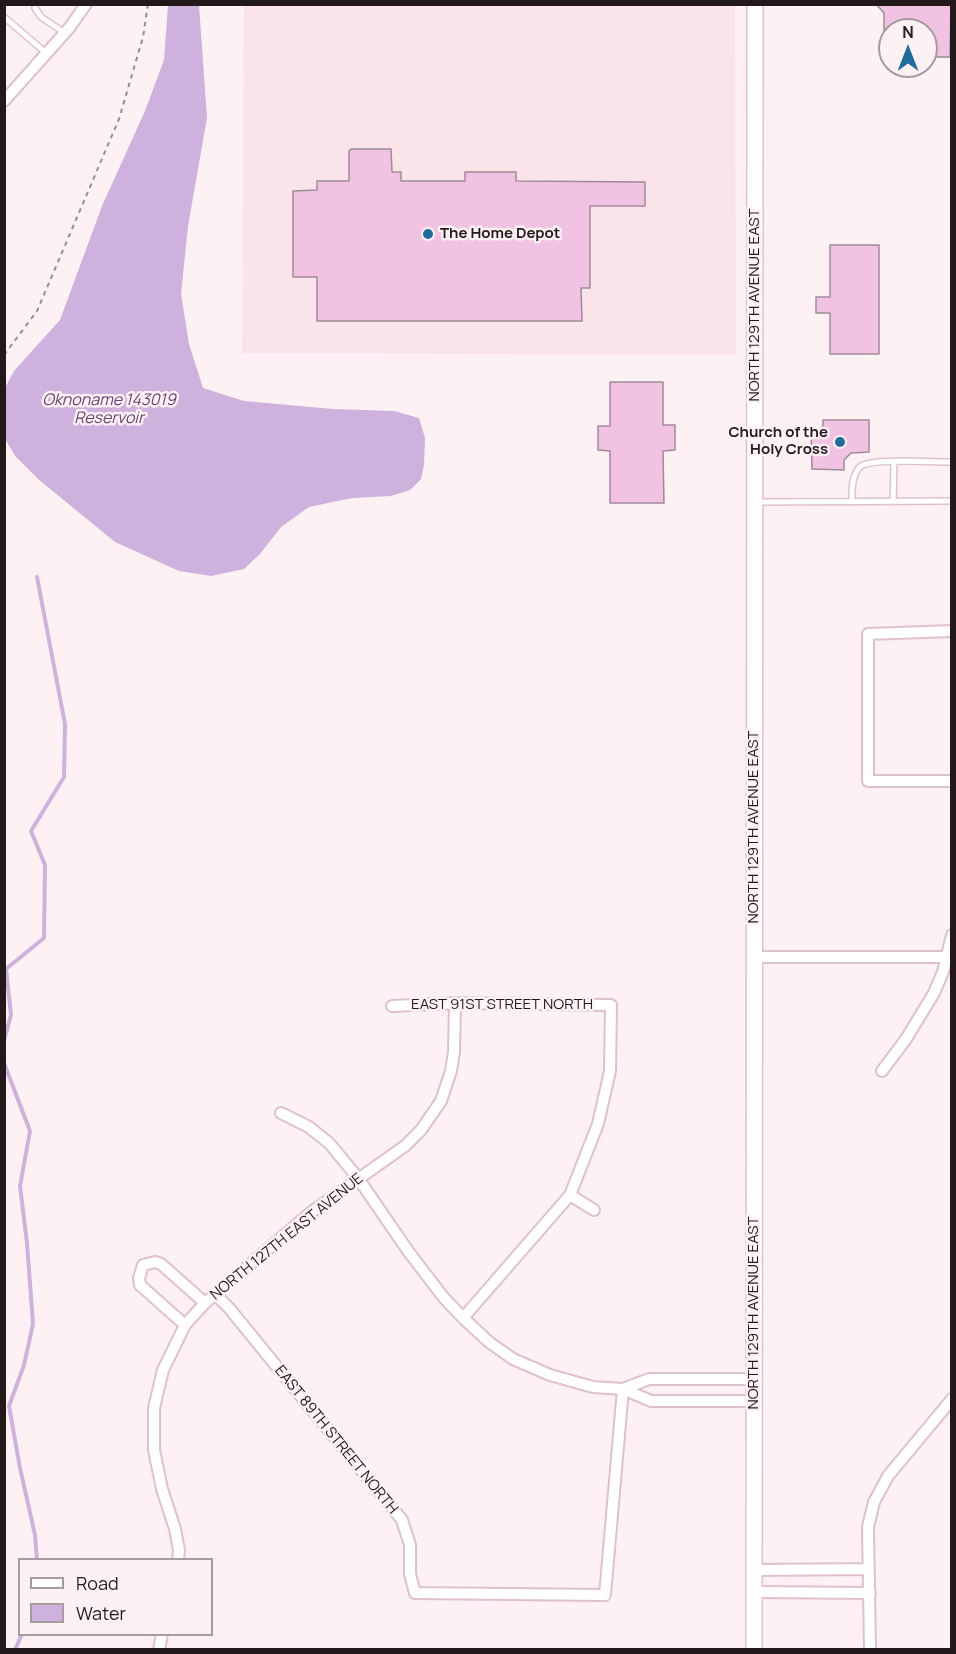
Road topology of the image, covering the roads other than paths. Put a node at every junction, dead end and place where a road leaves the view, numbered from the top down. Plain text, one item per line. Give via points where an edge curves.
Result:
1 (86, 4) edge
2 (755, 4) edge
3 (35, 6) edge
4 (4, 17) edge
5 (65, 33) junction
6 (47, 53) junction
7 (4, 101) edge
8 (894, 462) junction
9 (951, 462) edge
10 (951, 501) edge
11 (755, 502) junction
12 (852, 502) junction
13 (894, 502) junction
14 (951, 632) edge
15 (951, 781) edge
16 (951, 935) edge
17 (754, 957) junction
18 (946, 957) junction
19 (455, 1003) junction
20 (392, 1006) dead end
21 (882, 1071) dead end
22 (281, 1113) dead end
23 (358, 1178) junction
24 (570, 1195) junction
25 (594, 1210) dead end
26 (215, 1294) junction
27 (205, 1303) junction
28 (463, 1318) junction
29 (185, 1325) junction
30 (754, 1379) junction
31 (623, 1389) junction
32 (951, 1399) edge
33 (754, 1401) junction
34 (178, 1558) edge
35 (869, 1569) junction
36 (754, 1570) junction
37 (754, 1592) junction
38 (870, 1593) junction
39 (754, 1650) edge
40 (870, 1650) edge

1 - 5 street
2 - 11 main road, NORTH 129TH AVENUE EAST
3 - 5 lane via 41,17
4 - 6 lane
5 - 6 street
6 - 7 street
8 - 9 lane
8 - 12 lane via 870,462 861,467 855,475
8 - 13 lane
10 - 13 lane
11 - 12 lane
11 - 17 main road, NORTH 129TH AVENUE EAST
12 - 13 lane
14 - 15 street via 868,634 868,781
16 - 18 street
17 - 18 street
17 - 30 main road, NORTH 129TH AVENUE EAST
18 - 21 street via 934,993
19 - 20 street, EAST 91ST STREET NORTH
19 - 23 street, NORTH 127TH EAST AVENUE via 454,1052 441,1101 405,1146
19 - 24 street, EAST 91ST STREET NORTH via 611,1005 610,1071 598,1124
22 - 23 street via 309,1127 328,1143
23 - 26 street, NORTH 127TH EAST AVENUE via 310,1213
23 - 28 street via 408,1251
24 - 25 street
24 - 28 street
26 - 27 street, NORTH 127TH EAST AVENUE
26 - 31 street, EAST 89TH STREET NORTH via 402,1520 410,1545 414,1593 605,1595
27 - 29 street, NORTH 127TH EAST AVENUE
27 - 29 street via 161,1264 143,1265 140,1285
28 - 31 street via 513,1359 550,1375 594,1387
29 - 34 street, NORTH 127TH EAST AVENUE via 163,1370 153,1428 158,1473 176,1529
30 - 31 street via 649,1379
30 - 33 main road, NORTH 129TH AVENUE EAST
31 - 33 street via 651,1401
32 - 35 street via 888,1476 874,1502 868,1527
33 - 36 main road, NORTH 129TH AVENUE EAST
35 - 36 street
35 - 38 street
36 - 37 main road, NORTH 129TH AVENUE EAST
37 - 38 street
37 - 39 main road, NORTH 129TH AVENUE EAST
38 - 40 street

